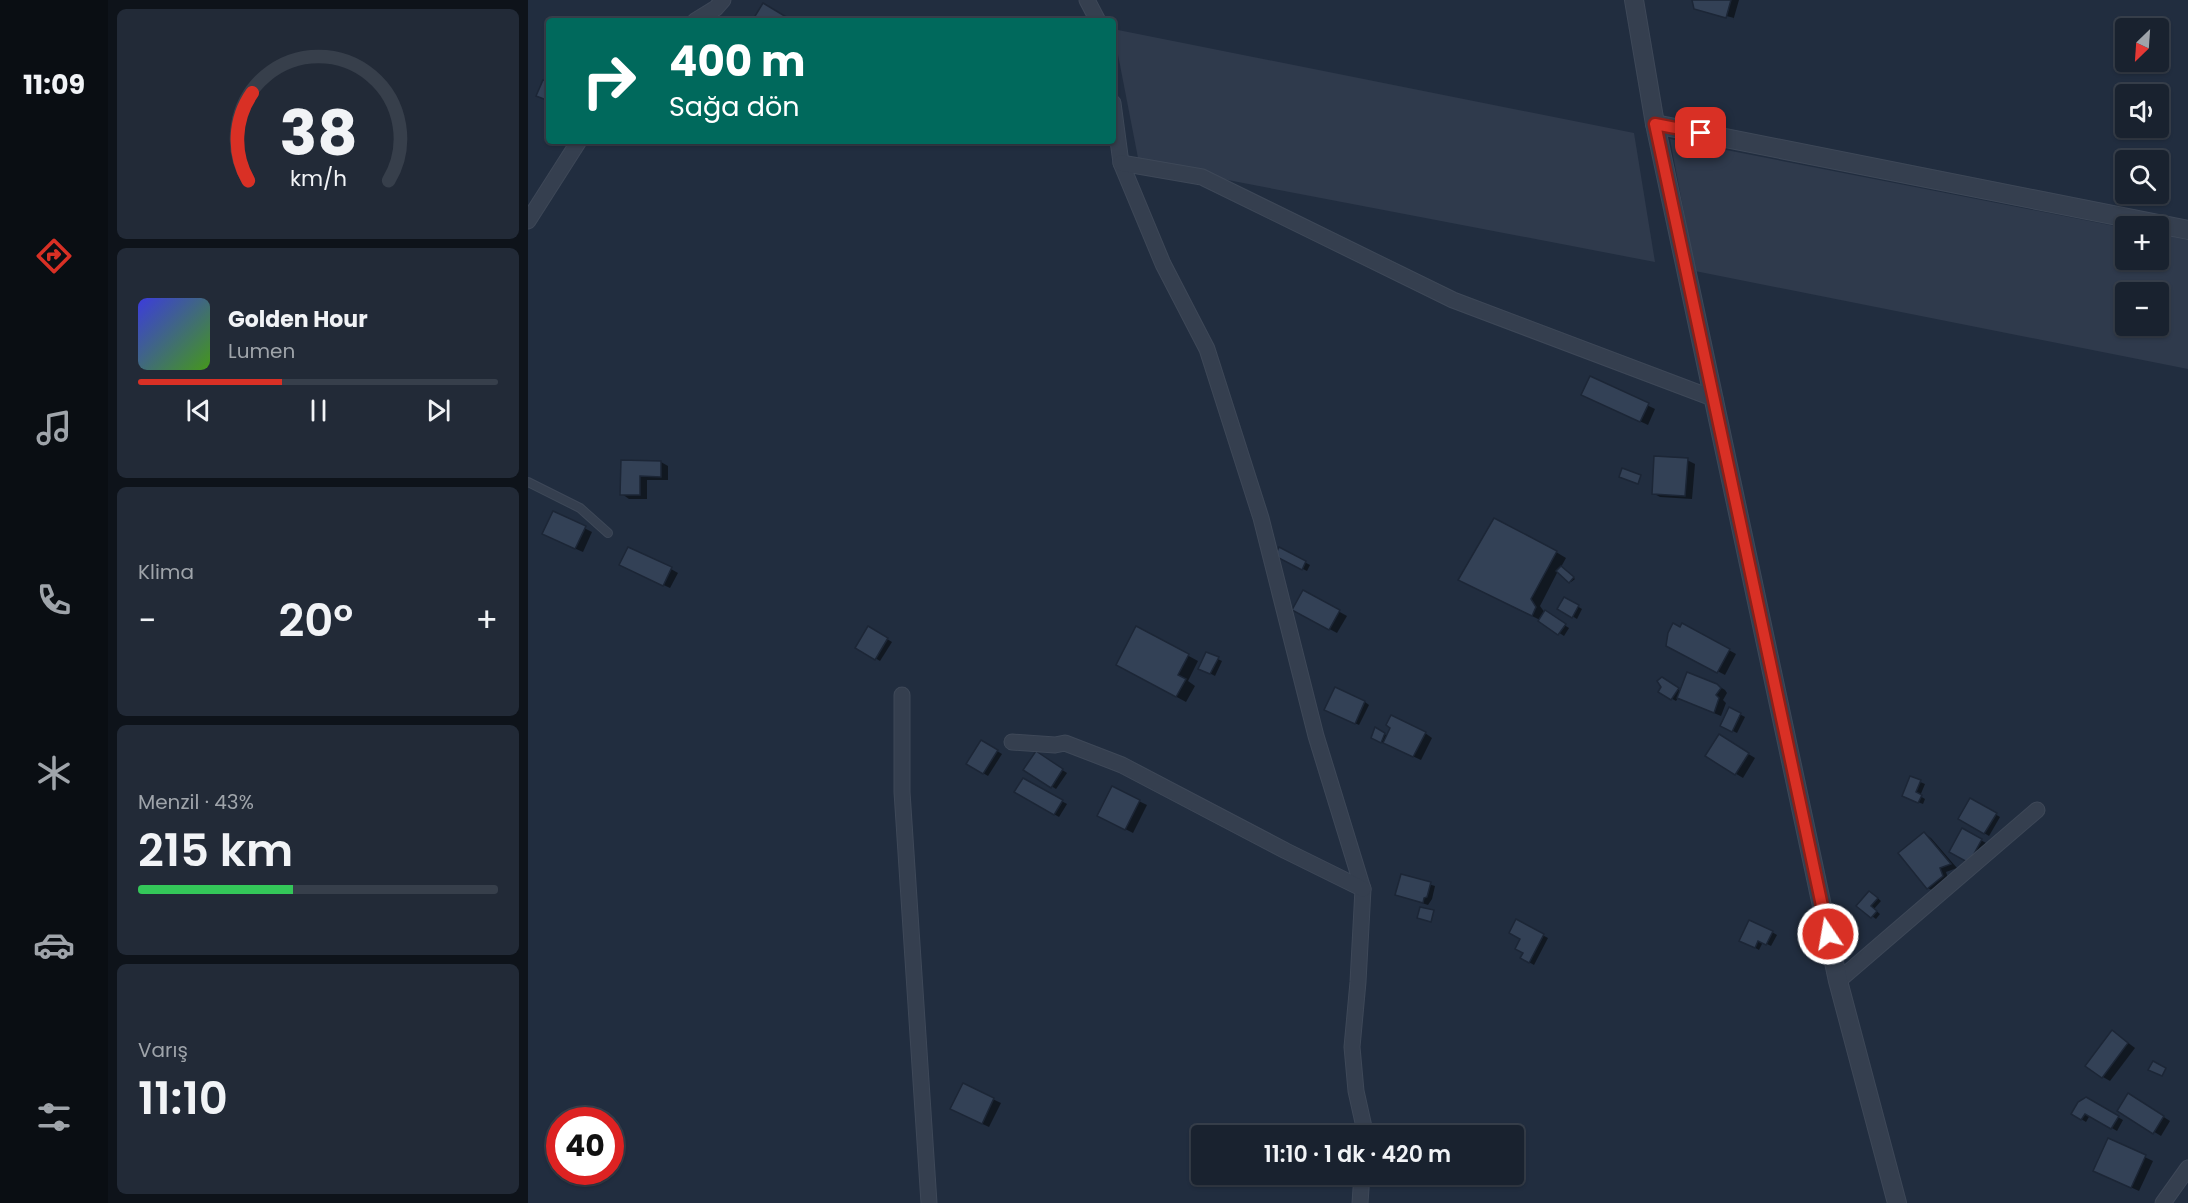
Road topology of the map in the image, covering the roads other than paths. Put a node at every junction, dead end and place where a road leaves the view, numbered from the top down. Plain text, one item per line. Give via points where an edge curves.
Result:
1 (723, 0) edge
2 (1087, 0) edge
3 (1634, 0) edge
4 (700, 18) edge
5 (1096, 18) edge
6 (1655, 124) junction
7 (1116, 125) edge
8 (577, 144) edge
9 (1121, 163) junction
10 (528, 221) edge
11 (2188, 230) edge
12 (1715, 399) junction
13 (528, 482) edge
14 (608, 533) dead end
15 (902, 695) dead end
16 (1012, 742) dead end
17 (2037, 810) dead end
18 (1363, 889) junction
19 (1838, 981) junction
20 (1364, 1125) edge
21 (2188, 1168) edge
22 (1361, 1185) edge
23 (929, 1203) edge
24 (1360, 1203) edge
25 (1897, 1203) edge
26 (2163, 1203) edge

1 - 4 street
2 - 5 street
3 - 6 street
6 - 11 street
6 - 12 street
7 - 9 street
8 - 10 street
9 - 12 street via 1202,177 1453,300
9 - 18 street via 1163,264 1207,349 1261,518 1316,736
12 - 19 street
13 - 14 lane via 580,508
15 - 23 street via 902,792
16 - 18 street via 1065,743 1122,765
17 - 19 street
18 - 20 street via 1352,1047
19 - 25 street
21 - 26 street
22 - 24 street

